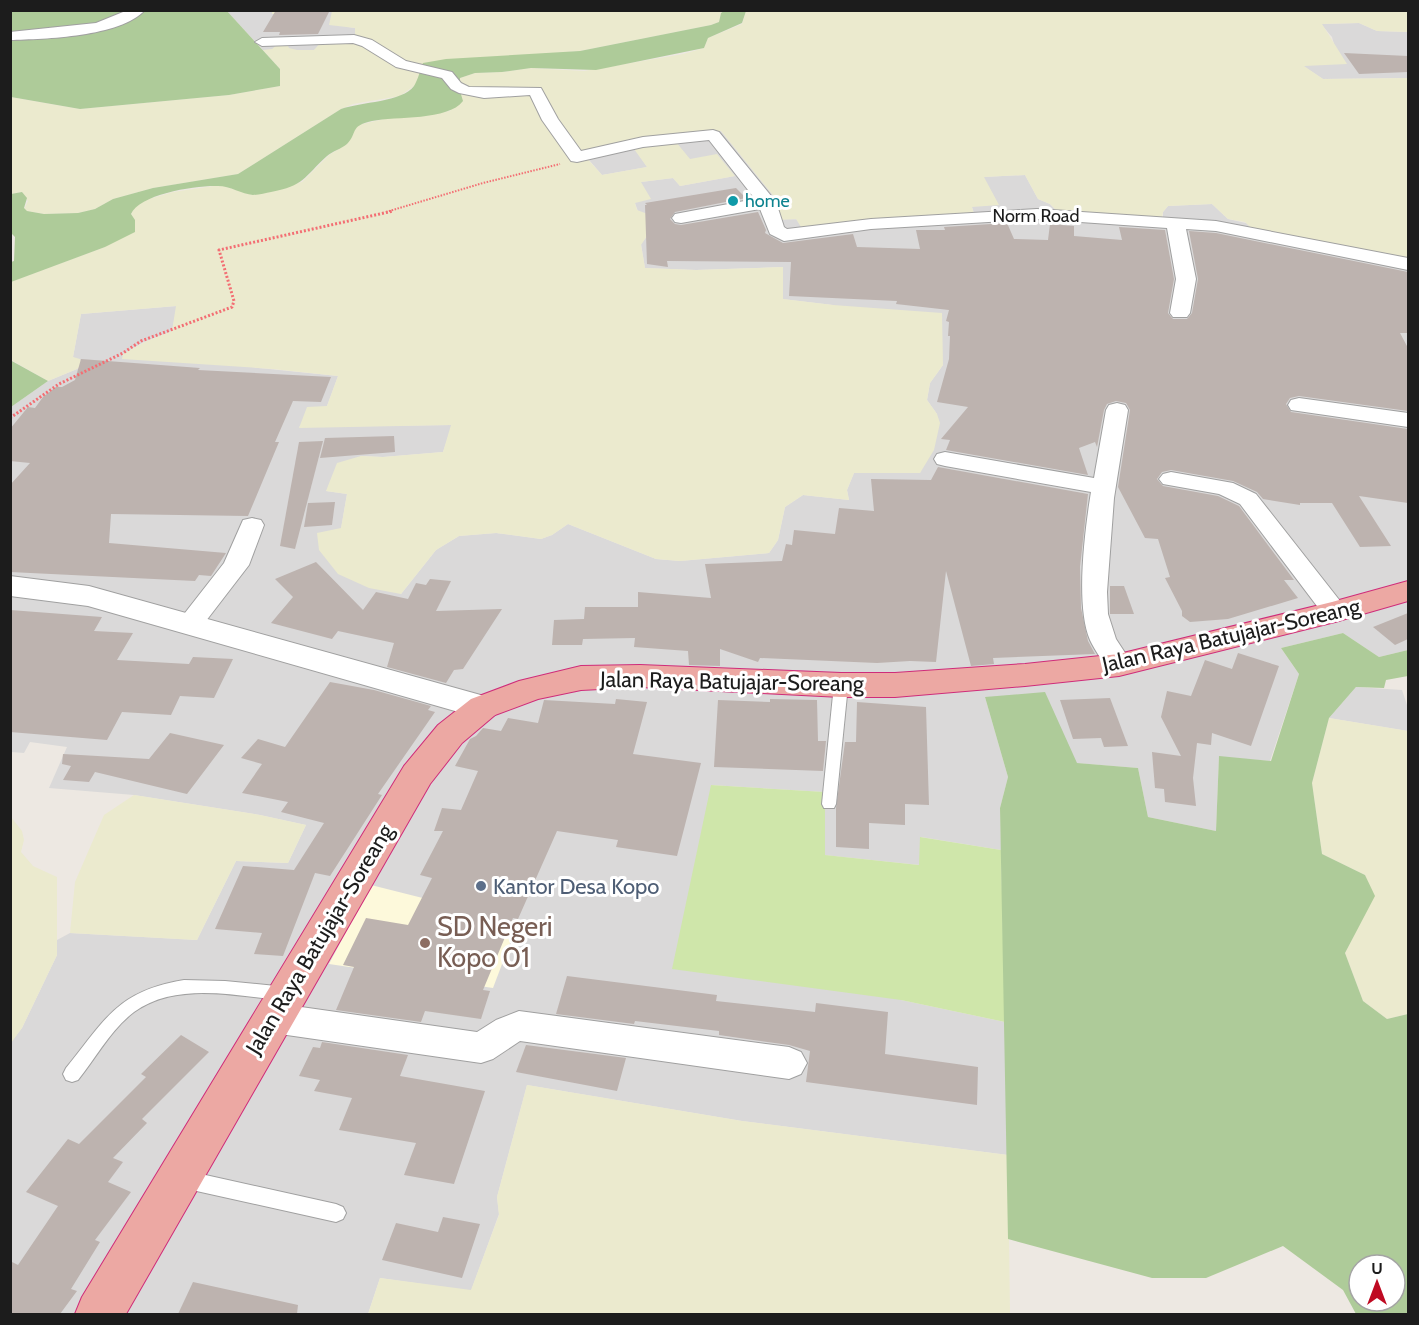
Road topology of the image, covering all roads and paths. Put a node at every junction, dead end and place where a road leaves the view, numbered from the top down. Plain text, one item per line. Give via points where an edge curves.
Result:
1 (138, 10) edge
2 (10, 36) edge
3 (262, 42) dead end
4 (579, 157) junction
5 (767, 202) junction
6 (681, 218) dead end
7 (1175, 222) junction
8 (1408, 264) edge
9 (1180, 313) dead end
10 (1299, 405) dead end
11 (1118, 410) dead end
12 (10, 418) edge
13 (1408, 420) edge
14 (945, 459) dead end
15 (1171, 479) dead end
16 (1105, 487) junction
17 (252, 525) dead end
18 (10, 586) edge
19 (1408, 591) edge
20 (1335, 612) junction
21 (190, 624) junction
22 (1119, 665) junction
23 (841, 685) junction
24 (483, 707) junction
25 (829, 804) dead end
26 (280, 1006) junction
27 (789, 1063) dead end
28 (72, 1074) dead end
29 (178, 1178) junction
30 (336, 1213) dead end
31 (99, 1314) edge

1 - 2 street via 126,20 62,32
3 - 4 street via 354,39 402,64 447,75 461,88 495,93 536,91 550,120 574,156
4 - 5 street, Norm Road via 643,142 714,136
4 - 12 path via 395,210 219,250 234,301 232,307 141,341 59,384
5 - 6 street
5 - 7 street, Norm Road via 776,230 784,235 1012,214
7 - 8 street, Norm Road via 1232,228
7 - 9 street via 1186,279
10 - 13 street
11 - 16 street
14 - 16 street
15 - 20 street via 1225,488 1248,499
16 - 22 street via 1097,542 1095,614 1103,640
17 - 21 street via 236,565
18 - 21 street via 89,596
19 - 20 highway, Jalan Raya Batujajar-Soreang
20 - 22 highway, Jalan Raya Batujajar-Soreang
21 - 24 street
22 - 23 highway, Jalan Raya Batujajar-Soreang via 919,683
23 - 24 highway, Jalan Raya Batujajar-Soreang via 640,676 581,678 531,689
23 - 25 lane
24 - 26 highway, Jalan Raya Batujajar-Soreang via 450,734 417,775
26 - 27 street via 481,1048 501,1032 519,1026
26 - 28 lane via 187,986 151,993 127,1007
26 - 29 highway, Jalan Raya Batujajar-Soreang
29 - 30 lane
29 - 31 highway, Jalan Raya Batujajar-Soreang

